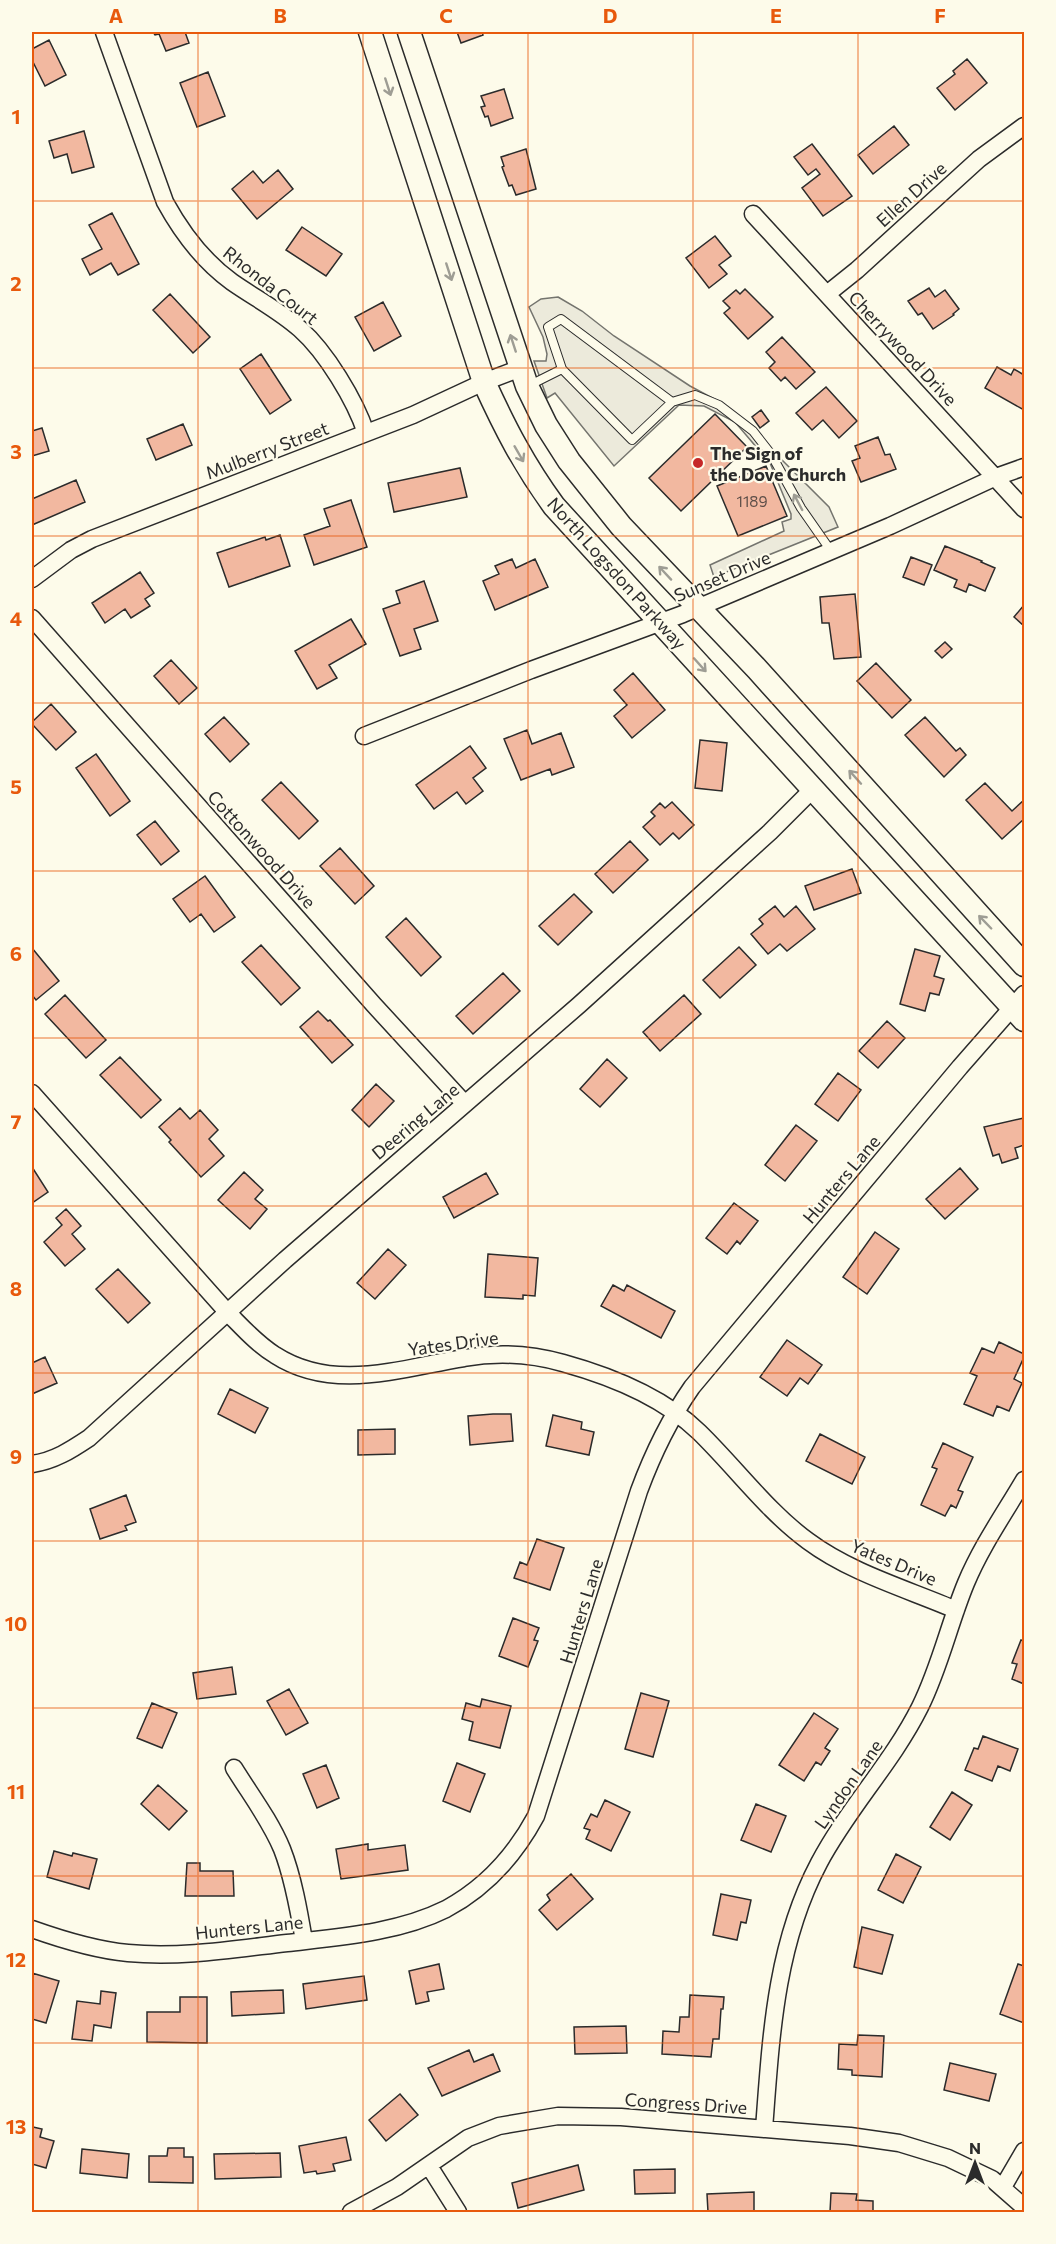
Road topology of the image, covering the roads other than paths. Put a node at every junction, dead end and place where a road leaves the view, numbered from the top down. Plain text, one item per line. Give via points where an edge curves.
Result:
1 (104, 32) edge
2 (369, 32) edge
3 (409, 32) edge
4 (1024, 126) edge
5 (753, 214) dead end
6 (827, 294) junction
7 (562, 369) junction
8 (524, 377) junction
9 (484, 382) junction
10 (672, 402) junction
11 (366, 433) junction
12 (1024, 467) edge
13 (996, 477) junction
14 (1024, 509) edge
15 (831, 551) junction
16 (32, 579) edge
17 (697, 607) junction
18 (32, 618) edge
19 (662, 622) junction
20 (364, 736) dead end
21 (813, 789) junction
22 (1024, 965) edge
23 (1021, 1007) edge
24 (32, 1093) edge
25 (465, 1104) junction
26 (228, 1313) junction
27 (674, 1413) junction
28 (32, 1464) edge
29 (1024, 1480) edge
30 (956, 1610) junction
31 (234, 1768) dead end
32 (32, 1929) edge
33 (304, 1941) junction
34 (764, 2129) junction
35 (1024, 2151) edge
36 (429, 2166) junction
37 (1003, 2187) junction
38 (1024, 2207) edge
39 (351, 2212) edge
40 (458, 2212) edge

1 - 11 street, Rhonda Court via 165,202 176,221 216,269 285,316 315,345 361,418
2 -> 9 main road, North Logsdon Parkway
8 -> 3 main road, North Logsdon Parkway
4 - 6 street, Ellen Drive via 979,159
5 - 6 street, Cherrywood Drive
6 - 13 street, Cherrywood Drive
7 - 8 lane
7 - 10 lane via 632,440
7 - 10 lane via 548,327 561,319
8 - 9 street, Mulberry Street
17 -> 8 main road, North Logsdon Parkway via 621,526 568,461
9 - 11 street, Mulberry Street
9 -> 19 main road, North Logsdon Parkway via 509,437 542,489
15 -> 10 lane via 753,431 719,405 695,395
11 - 16 street, Mulberry Street via 92,539
12 - 13 street, Sunset Drive
13 - 14 street, Cherrywood Drive
13 - 15 street, Sunset Drive
15 - 17 street, Sunset Drive
17 - 19 street, Sunset Drive
22 -> 17 main road, North Logsdon Parkway
18 - 25 street, Cottonwood Drive
19 - 20 street, Sunset Drive
19 -> 21 main road, North Logsdon Parkway
21 - 23 main road, North Logsdon Parkway
21 - 25 street, Deering Lane
23 - 27 street, Hunters Lane via 952,1076
24 - 26 street, Yates Drive
25 - 26 street, Deering Lane
26 - 27 street, Yates Drive via 276,1356 316,1372 360,1376 466,1358 530,1356 573,1366 615,1382
26 - 28 street, Deering Lane via 89,1438 68,1453
27 - 30 street, Yates Drive via 699,1432 809,1542 851,1566
27 - 33 street, Hunters Lane via 639,1491 536,1816 524,1839 490,1877 447,1908 396,1926
29 - 30 street, Lyndon Lane via 977,1559
30 - 34 street, Lyndon Lane via 932,1680 909,1729 846,1817 819,1863 797,1913 773,2015
31 - 33 street via 282,1848
32 - 33 street, Hunters Lane via 59,1939 130,1953 179,1954
34 - 36 street, Congress Drive via 558,2116 499,2126 468,2138
34 - 37 street, Congress Drive via 899,2143 948,2158
35 - 37 street
36 - 39 street, Congress Drive
36 - 40 street
37 - 38 street, Congress Drive

